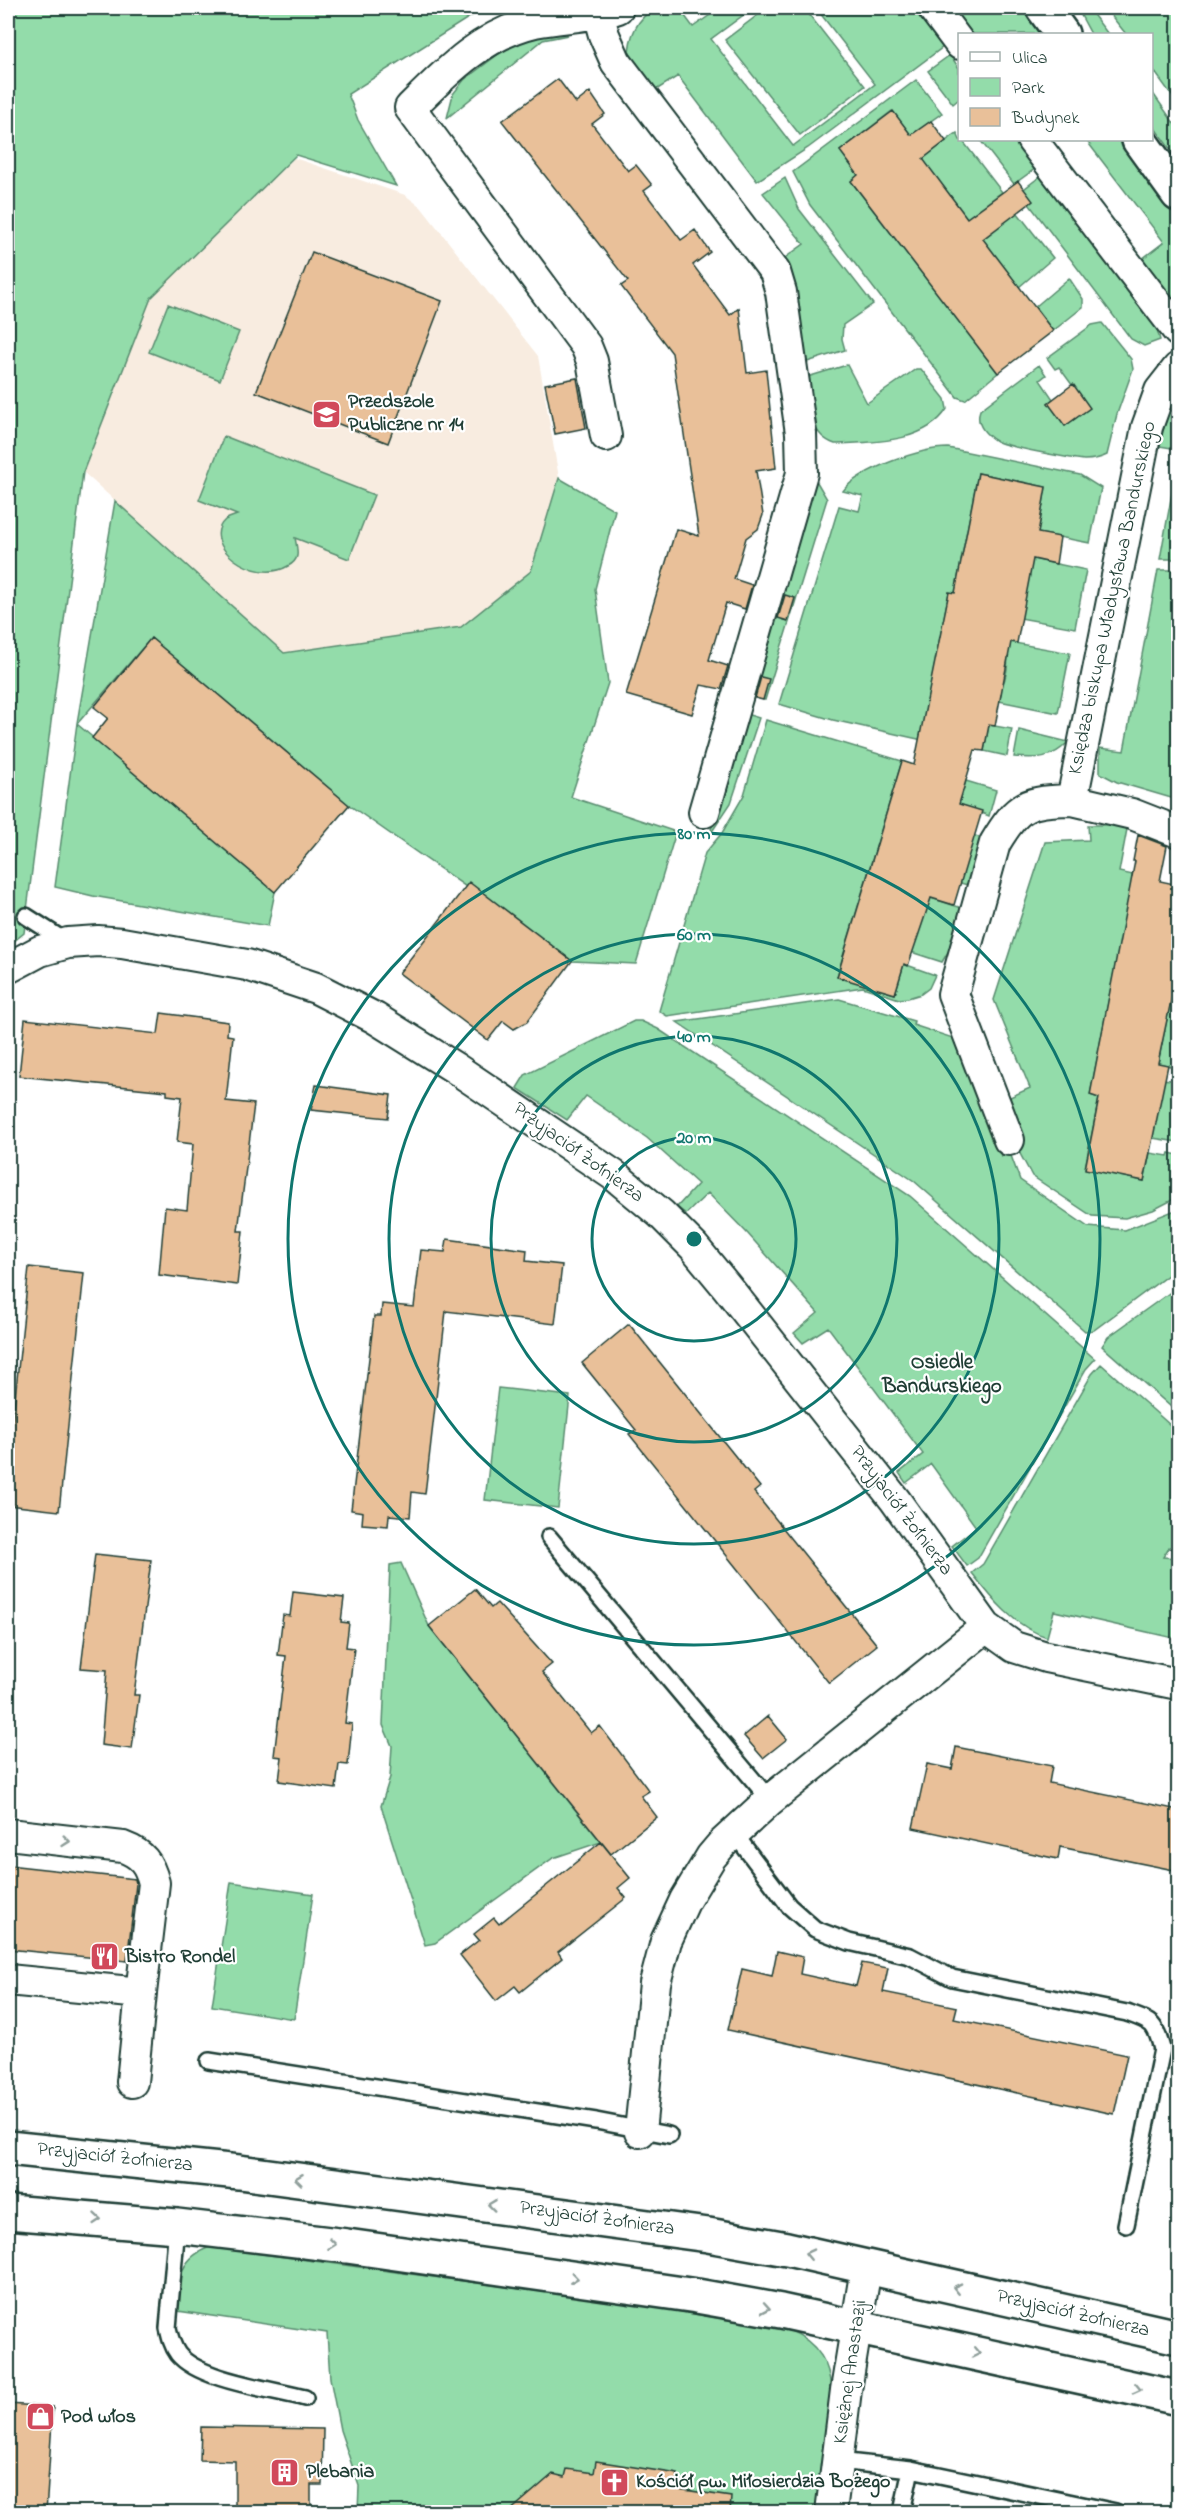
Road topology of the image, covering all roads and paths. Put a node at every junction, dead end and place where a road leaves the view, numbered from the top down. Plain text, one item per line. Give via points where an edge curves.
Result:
1 (933, 8) edge
2 (1043, 8) edge
3 (608, 10) edge
4 (1061, 33) edge
5 (958, 41) edge
6 (1033, 141) edge
7 (1140, 141) edge
8 (1179, 194) edge
9 (1179, 331) edge
10 (1179, 368) edge
11 (606, 436) dead end
12 (1072, 800) junction
13 (704, 812) dead end
14 (1179, 832) edge
15 (26, 916) dead end
16 (68, 943) junction
17 (8, 968) edge
18 (1009, 1140) dead end
19 (549, 1537) dead end
20 (986, 1627) junction
21 (1179, 1684) edge
22 (770, 1800) junction
23 (734, 1833) junction
24 (8, 1834) edge
25 (8, 1980) edge
26 (141, 1993) junction
27 (209, 2061) dead end
28 (132, 2082) dead end
29 (640, 2132) junction
30 (669, 2135) dead end
31 (8, 2148) edge
32 (8, 2212) edge
33 (1126, 2225) dead end
34 (177, 2226) junction
35 (866, 2268) junction
36 (857, 2328) junction
37 (1179, 2337) edge
38 (305, 2398) dead end
39 (1179, 2398) edge
40 (838, 2462) junction
41 (911, 2469) junction
42 (831, 2512) edge
43 (902, 2512) edge
44 (1116, 2512) edge

1 - 5 street
2 - 4 street
3 - 11 street via 506,31 447,71 410,108 586,346
3 - 13 street via 604,35 616,62 775,272 804,457
6 - 9 street
7 - 8 street
10 - 12 street, Księdza biskupa Władysława Bandurskiego via 1160,391 1148,428
12 - 14 street, Księdza biskupa Władysława Bandurskiego via 1132,814
12 - 18 street, Księdza biskupa Władysława Bandurskiego via 1044,800 1026,805 1008,821 995,843 953,994
15 - 16 lane
16 - 17 street, Przyjaciół Żołnierza via 40,951
16 - 20 street, Przyjaciół Żołnierza via 98,941 194,955 247,965 316,988 375,1018 455,1068 615,1176 661,1214 727,1287 895,1500
19 - 22 lane
20 - 21 street, Przyjaciół Żołnierza via 1014,1647 1046,1658
20 - 22 street
22 - 23 street
23 - 29 street via 711,1857 666,1941 656,1983
23 - 33 lane via 789,1905 815,1929 849,1942 910,1956 952,1978 1127,2013 1148,2021 1157,2030 1162,2049
24 -> 26 street via 123,1847 138,1853 150,1867 154,1883
25 - 26 street
26 - 28 street
27 - 29 lane via 596,2121
29 - 30 lane
35 -> 31 street, Przyjaciół Żołnierza via 708,2235 548,2212 228,2170
32 -> 34 street
34 -> 36 street via 697,2296
34 - 38 lane via 168,2328 178,2354 207,2374
35 - 36 street, Księżnej Anastazji
37 -> 35 street, Przyjaciół Żołnierza
36 -> 39 street
36 - 40 street, Księżnej Anastazji
40 - 41 lane
40 - 42 street, Księżnej Anastazji
41 - 43 lane
41 - 44 lane

